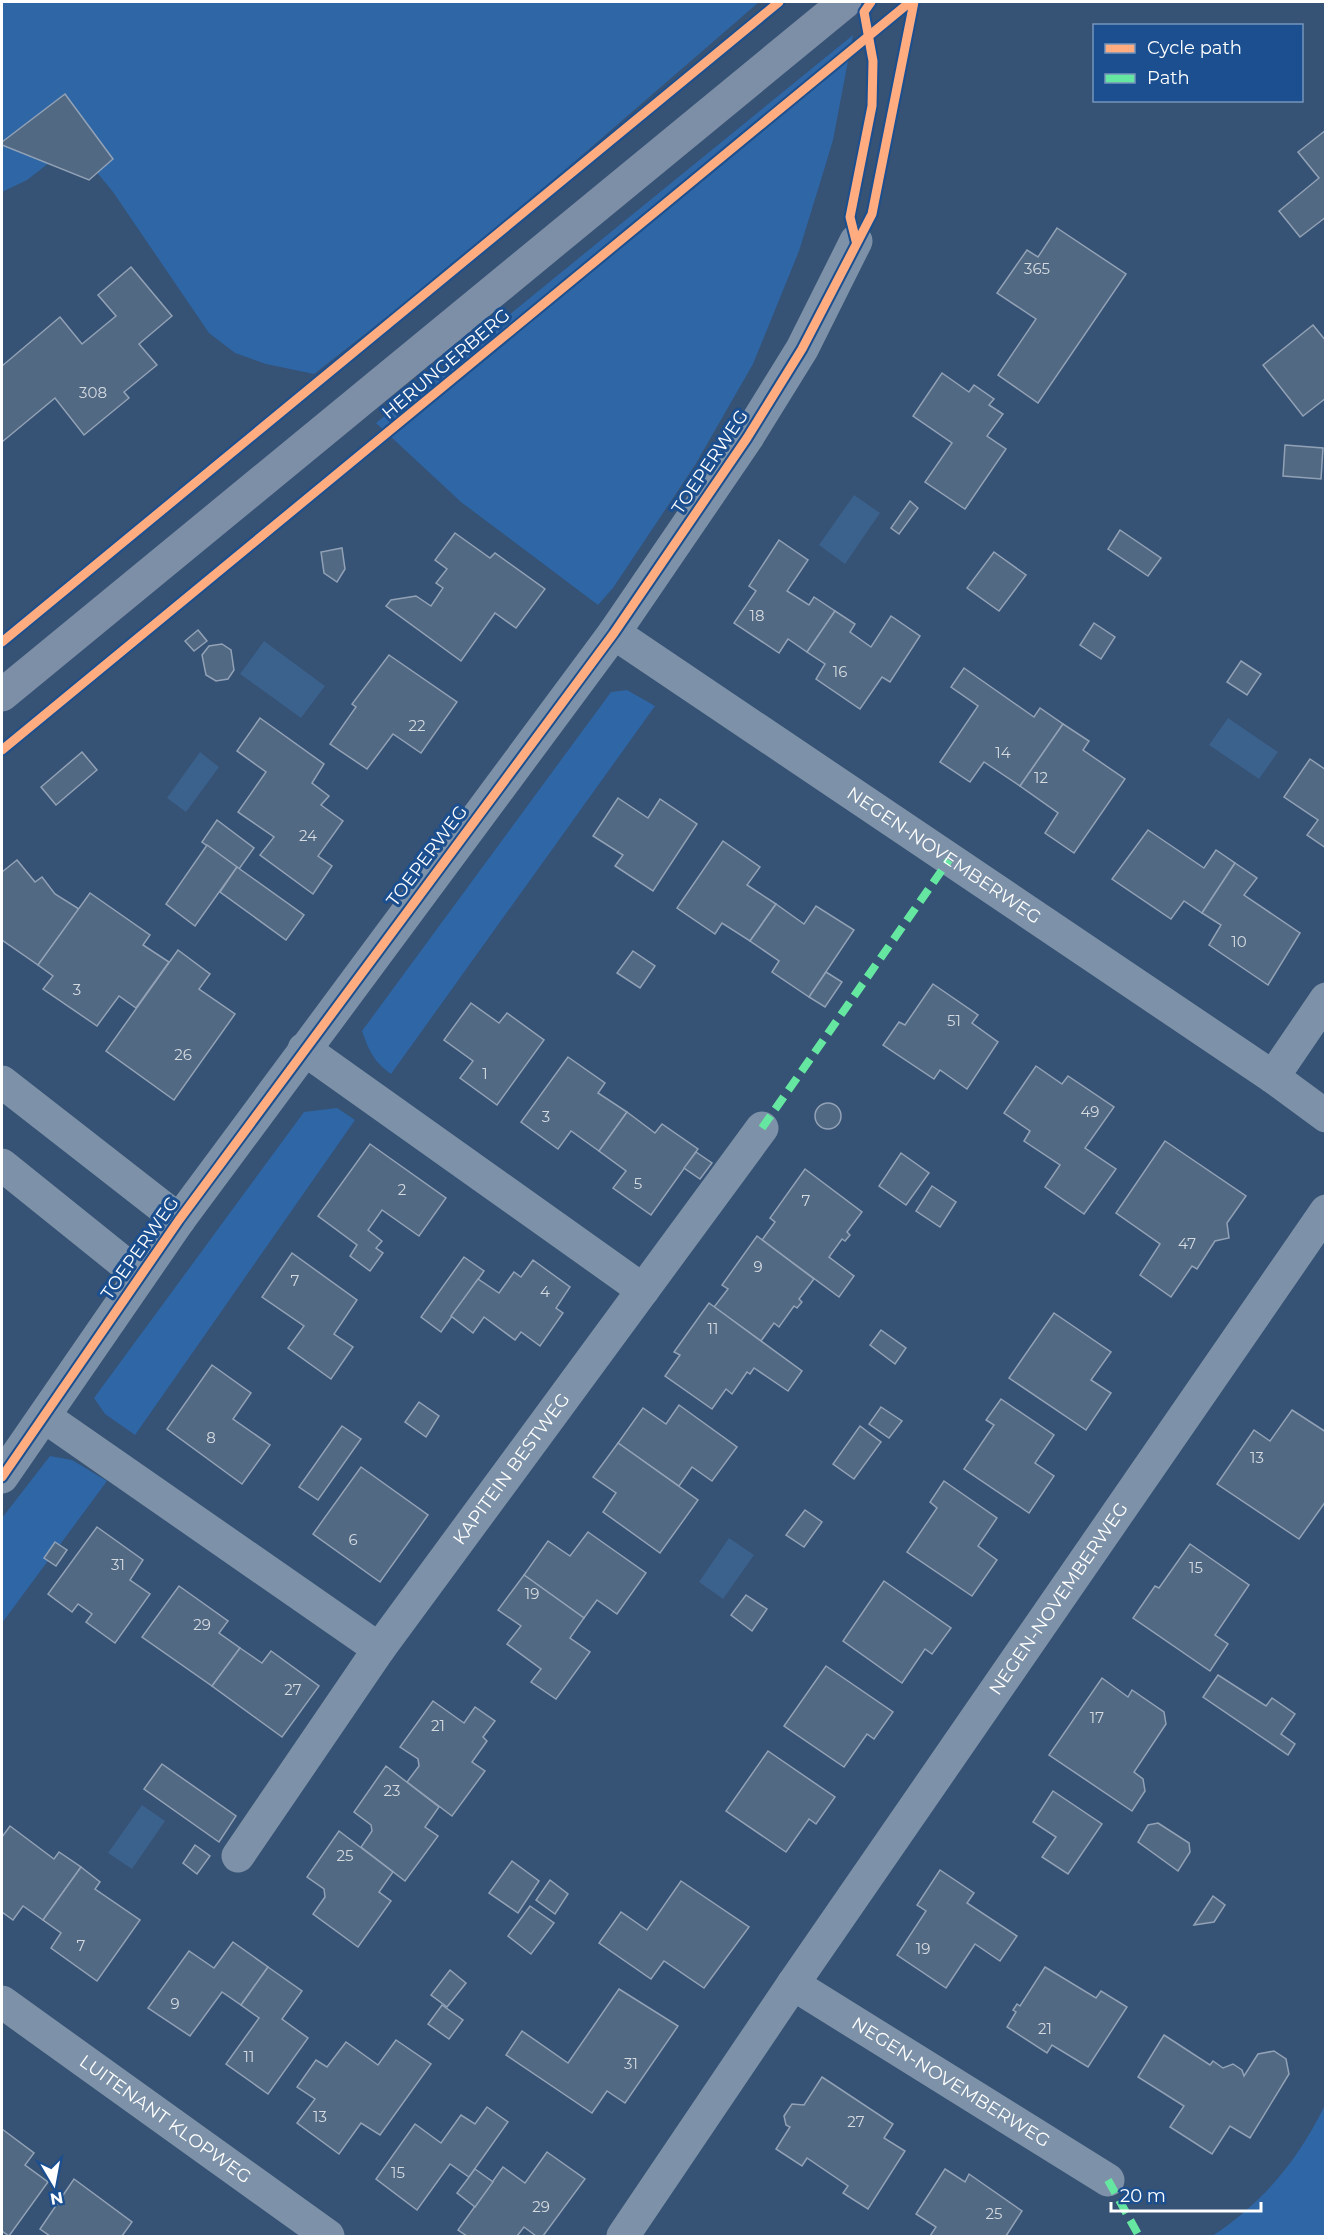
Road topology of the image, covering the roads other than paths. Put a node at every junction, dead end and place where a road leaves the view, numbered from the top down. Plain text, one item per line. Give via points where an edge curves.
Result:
1 (845, 2) edge
2 (856, 241) dead end
3 (614, 633) junction
4 (2, 696) edge
5 (1326, 999) edge
6 (304, 1049) junction
7 (1273, 1077) junction
8 (2, 1082) edge
9 (1326, 1116) edge
10 (762, 1128) dead end
11 (2, 1165) edge
12 (1326, 1211) edge
13 (179, 1220) junction
14 (140, 1276) junction
15 (643, 1290) junction
16 (45, 1417) junction
17 (2, 1477) edge
18 (379, 1649) junction
19 (238, 1856) dead end
20 (793, 1984) junction
21 (2, 2002) edge
22 (1108, 2180) dead end
23 (328, 2236) edge
24 (623, 2236) edge

1 - 4 main road, HERUNGERBERG
2 - 3 street, TOEPERWEG via 796,359
3 - 6 street, TOEPERWEG
3 - 7 street, NEGEN-NOVEMBERWEG
5 - 7 street
6 - 13 street, TOEPERWEG
6 - 15 street
7 - 9 street, NEGEN-NOVEMBERWEG
8 - 13 street, TOEPERWEG
10 - 15 street, KAPITEIN BESTWEG
11 - 14 street, TOEPERWEG
12 - 20 street, NEGEN-NOVEMBERWEG
13 - 14 street, TOEPERWEG
14 - 16 street, TOEPERWEG
15 - 18 street, KAPITEIN BESTWEG
16 - 17 street, TOEPERWEG
16 - 18 street
18 - 19 street, KAPITEIN BESTWEG
20 - 22 street, NEGEN-NOVEMBERWEG
20 - 24 street, NEGEN-NOVEMBERWEG
21 - 23 street, LUITENANT KLOPWEG

